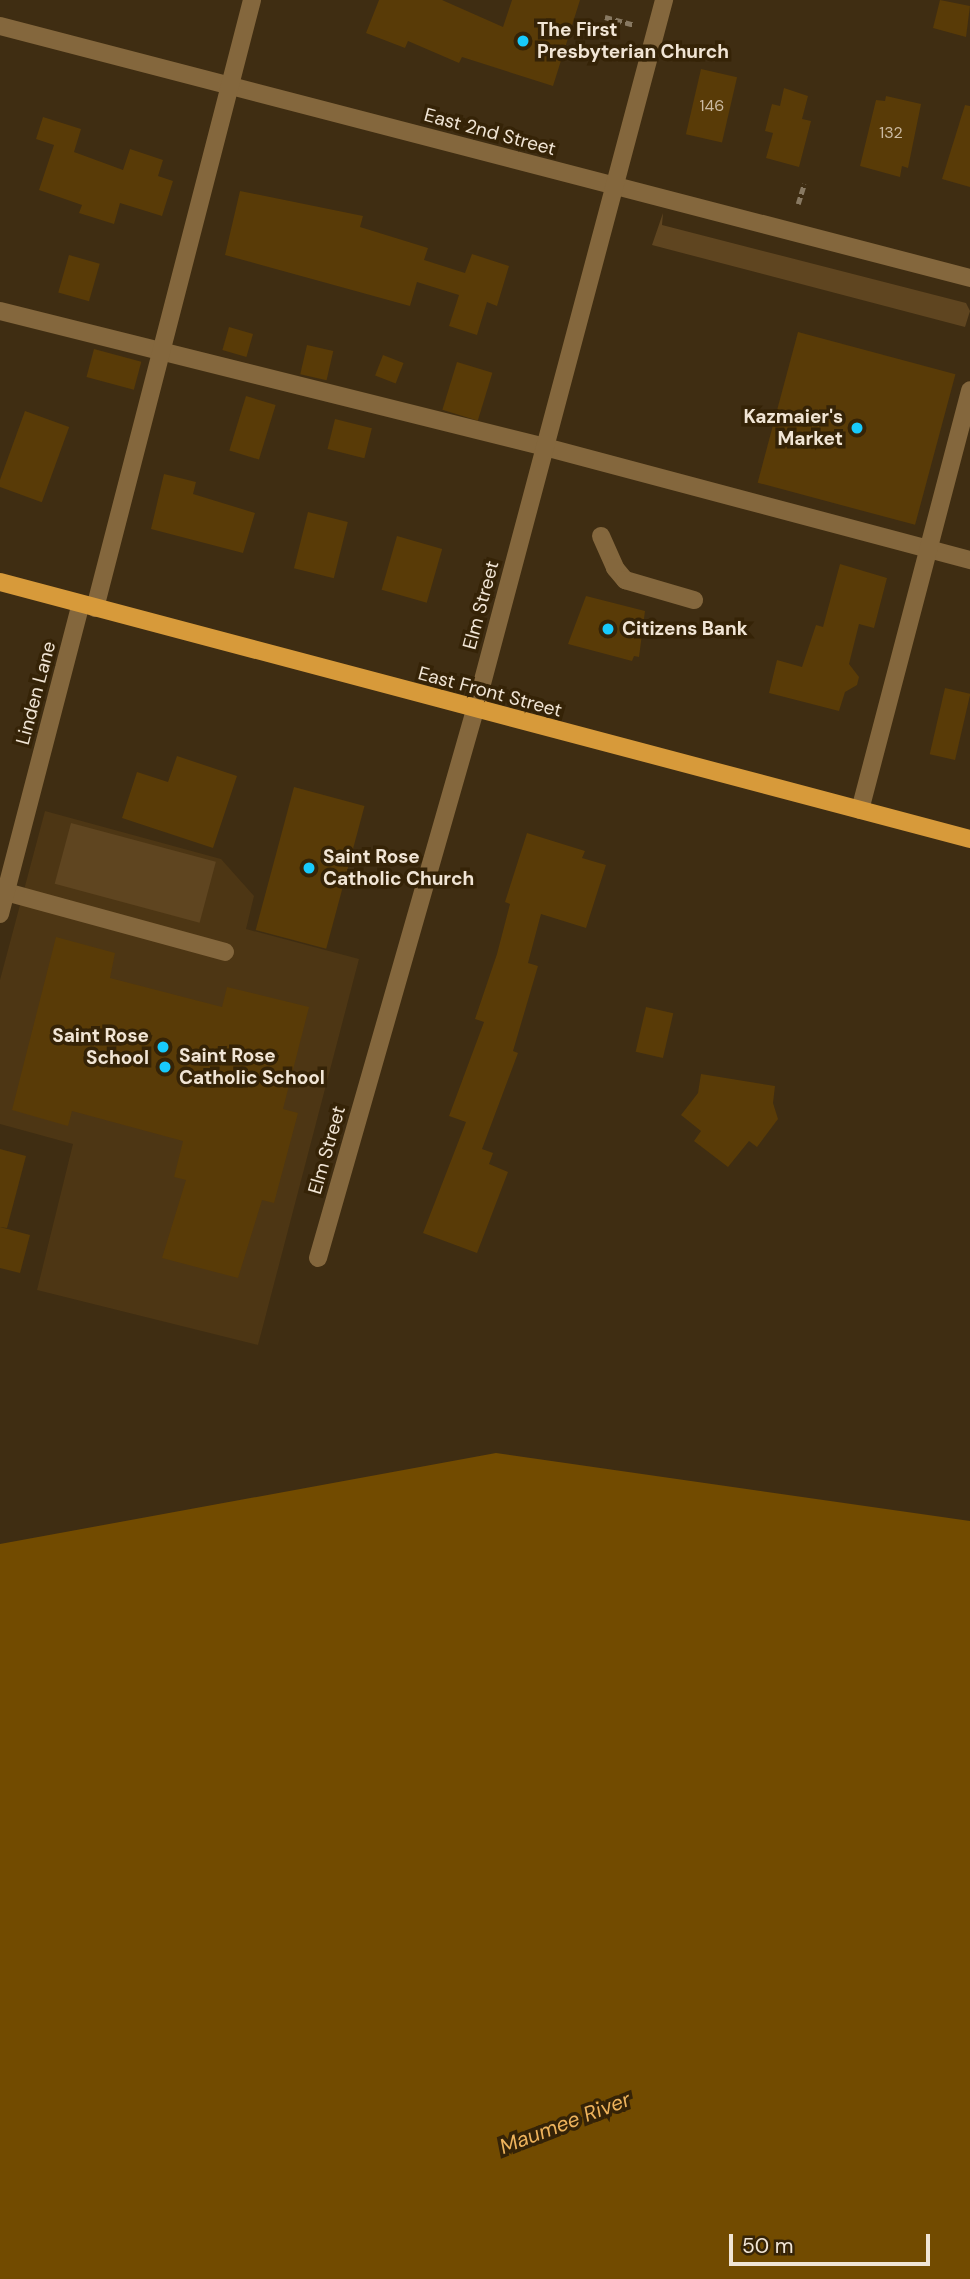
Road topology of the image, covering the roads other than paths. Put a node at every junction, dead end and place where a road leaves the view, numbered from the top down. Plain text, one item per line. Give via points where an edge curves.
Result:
1 (252, 0) edge
2 (664, 0) edge
3 (0, 26) edge
4 (230, 86) junction
5 (615, 186) junction
6 (970, 278) edge
7 (0, 311) edge
8 (162, 354) junction
9 (970, 390) edge
10 (545, 447) junction
11 (601, 536) dead end
12 (929, 550) junction
13 (970, 560) edge
14 (0, 582) edge
15 (694, 600) dead end
16 (88, 606) junction
17 (475, 710) junction
18 (860, 810) junction
19 (970, 839) edge
20 (6, 892) junction
21 (0, 914) edge
22 (225, 953) dead end
23 (318, 1258) dead end

1 - 4 street, Linden Lane
2 - 5 street, Elm Street
3 - 4 street, East 2nd Street
4 - 5 street, East 2nd Street
4 - 8 street, Linden Lane
5 - 6 street, East 2nd Street
5 - 10 street, Elm Street
7 - 8 street
8 - 10 street
8 - 16 street, Linden Lane
9 - 12 street via 928,539
10 - 12 street
10 - 17 street, Elm Street
11 - 15 street via 625,580
12 - 13 street
12 - 18 street
14 - 16 main road, East Front Street
16 - 17 main road, East Front Street
16 - 20 street, Linden Lane
17 - 18 main road, East Front Street
17 - 23 street, Elm Street
18 - 19 main road, East Front Street
20 - 21 street, Linden Lane
20 - 22 street

